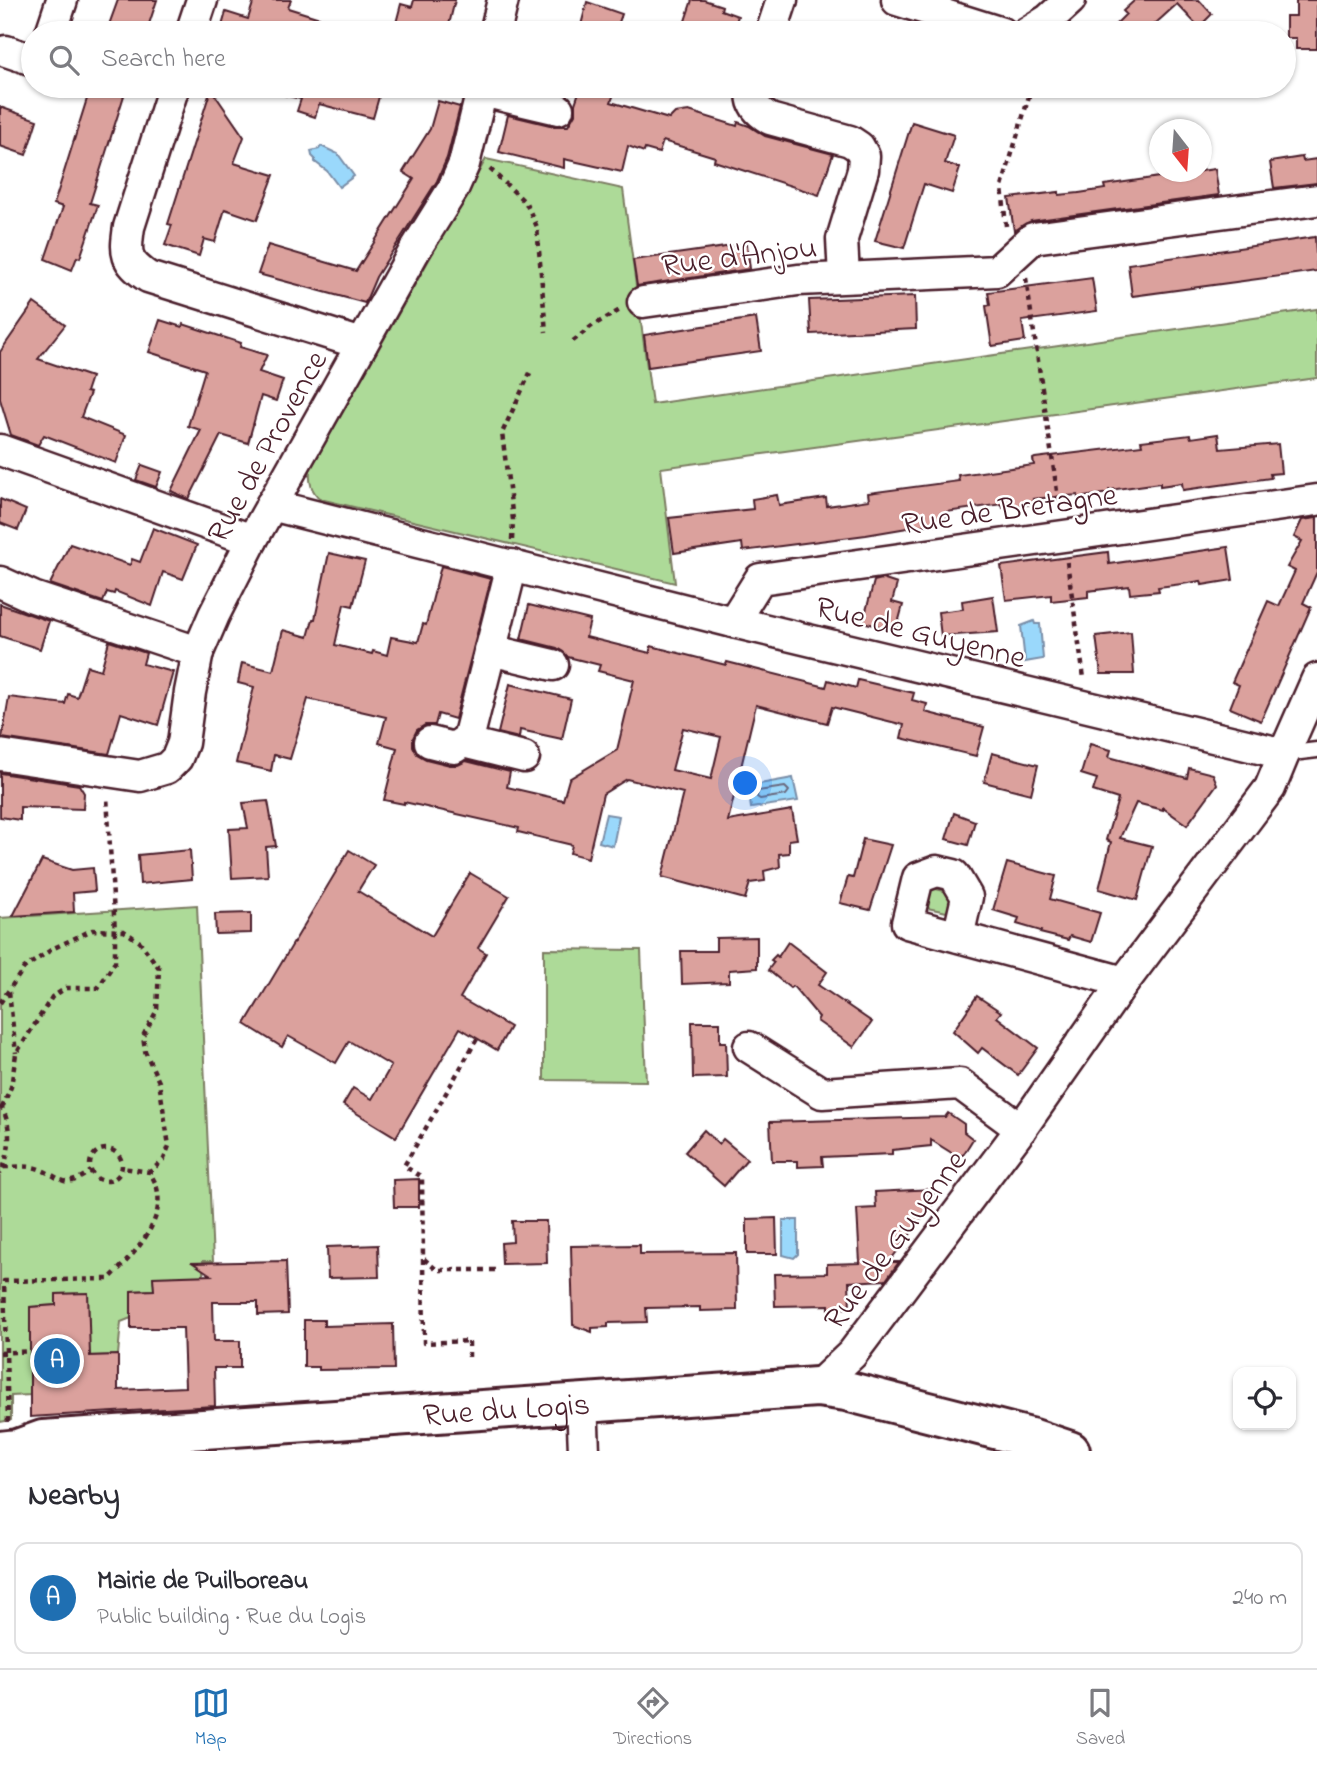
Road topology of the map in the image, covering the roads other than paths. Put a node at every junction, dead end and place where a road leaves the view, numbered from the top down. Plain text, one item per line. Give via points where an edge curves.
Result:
1 (62, 0) edge
2 (202, 0) edge
3 (503, 0) edge
4 (782, 0) edge
5 (897, 0) edge
6 (1070, 0) edge
7 (55, 21) edge
8 (195, 21) edge
9 (498, 21) edge
10 (775, 21) edge
11 (964, 21) edge
12 (1046, 21) edge
13 (170, 98) edge
14 (479, 98) edge
15 (518, 98) edge
16 (752, 98) edge
17 (558, 109) dead end
18 (1317, 200) edge
19 (844, 277) junction
20 (643, 302) road end
21 (362, 344) junction
22 (0, 450) edge
23 (1317, 500) edge
24 (271, 505) junction
25 (252, 541) junction
26 (512, 565) junction
27 (0, 582) edge
28 (733, 622) junction
29 (490, 650) junction
30 (198, 652) junction
31 (553, 665) dead end
32 (1317, 679) edge
33 (430, 742) dead end
34 (467, 743) junction
35 (1317, 750) edge
36 (1284, 754) junction
37 (0, 755) edge
38 (524, 757) dead end
39 (957, 937) dead end
40 (1124, 982) junction
41 (748, 1047) dead end
42 (1021, 1129) junction
43 (831, 1389) junction
44 (582, 1401) junction
45 (0, 1451) edge
46 (9, 1451) edge
47 (584, 1451) edge
48 (1070, 1451) edge

1 - 7 street
2 - 8 street
3 - 9 street
4 - 10 street
5 - 11 street
6 - 12 street
13 - 21 street via 129,227 126,246 134,268 148,277
14 - 21 street, Rue de Provence via 464,164 453,189
15 - 17 street
16 - 19 street, Rue d'Anjou via 758,112 770,119 850,141 864,156 842,239
18 - 19 street, Rue d'Anjou via 1033,239 997,271
19 - 20 street, Rue d'Anjou via 798,279
21 - 24 street, Rue de Provence
22 - 25 street
23 - 28 street, Rue de Bretagne via 760,579
24 - 25 street, Rue de Provence
24 - 26 street, Rue de Guyenne
25 - 30 street, Rue de Provence
26 - 28 street, Rue de Guyenne
26 - 29 street
27 - 30 street
28 - 36 street, Rue de Guyenne
29 - 31 street
29 - 34 street
30 - 37 street, Rue de Provence via 183,743 167,768 140,776
32 - 36 street
33 - 34 street via 454,748
34 - 38 street
35 - 36 lane
36 - 40 street, Rue de Guyenne via 1270,788
39 - 40 street
40 - 42 street, Rue de Guyenne
41 - 42 street via 822,1093 960,1084
42 - 43 street, Rue de Guyenne via 852,1354
43 - 44 street, Rue du Logis
43 - 48 street, Rue du Logis
44 - 46 street, Rue du Logis via 43,1440
44 - 47 street
45 - 46 street, Rue du Logis

